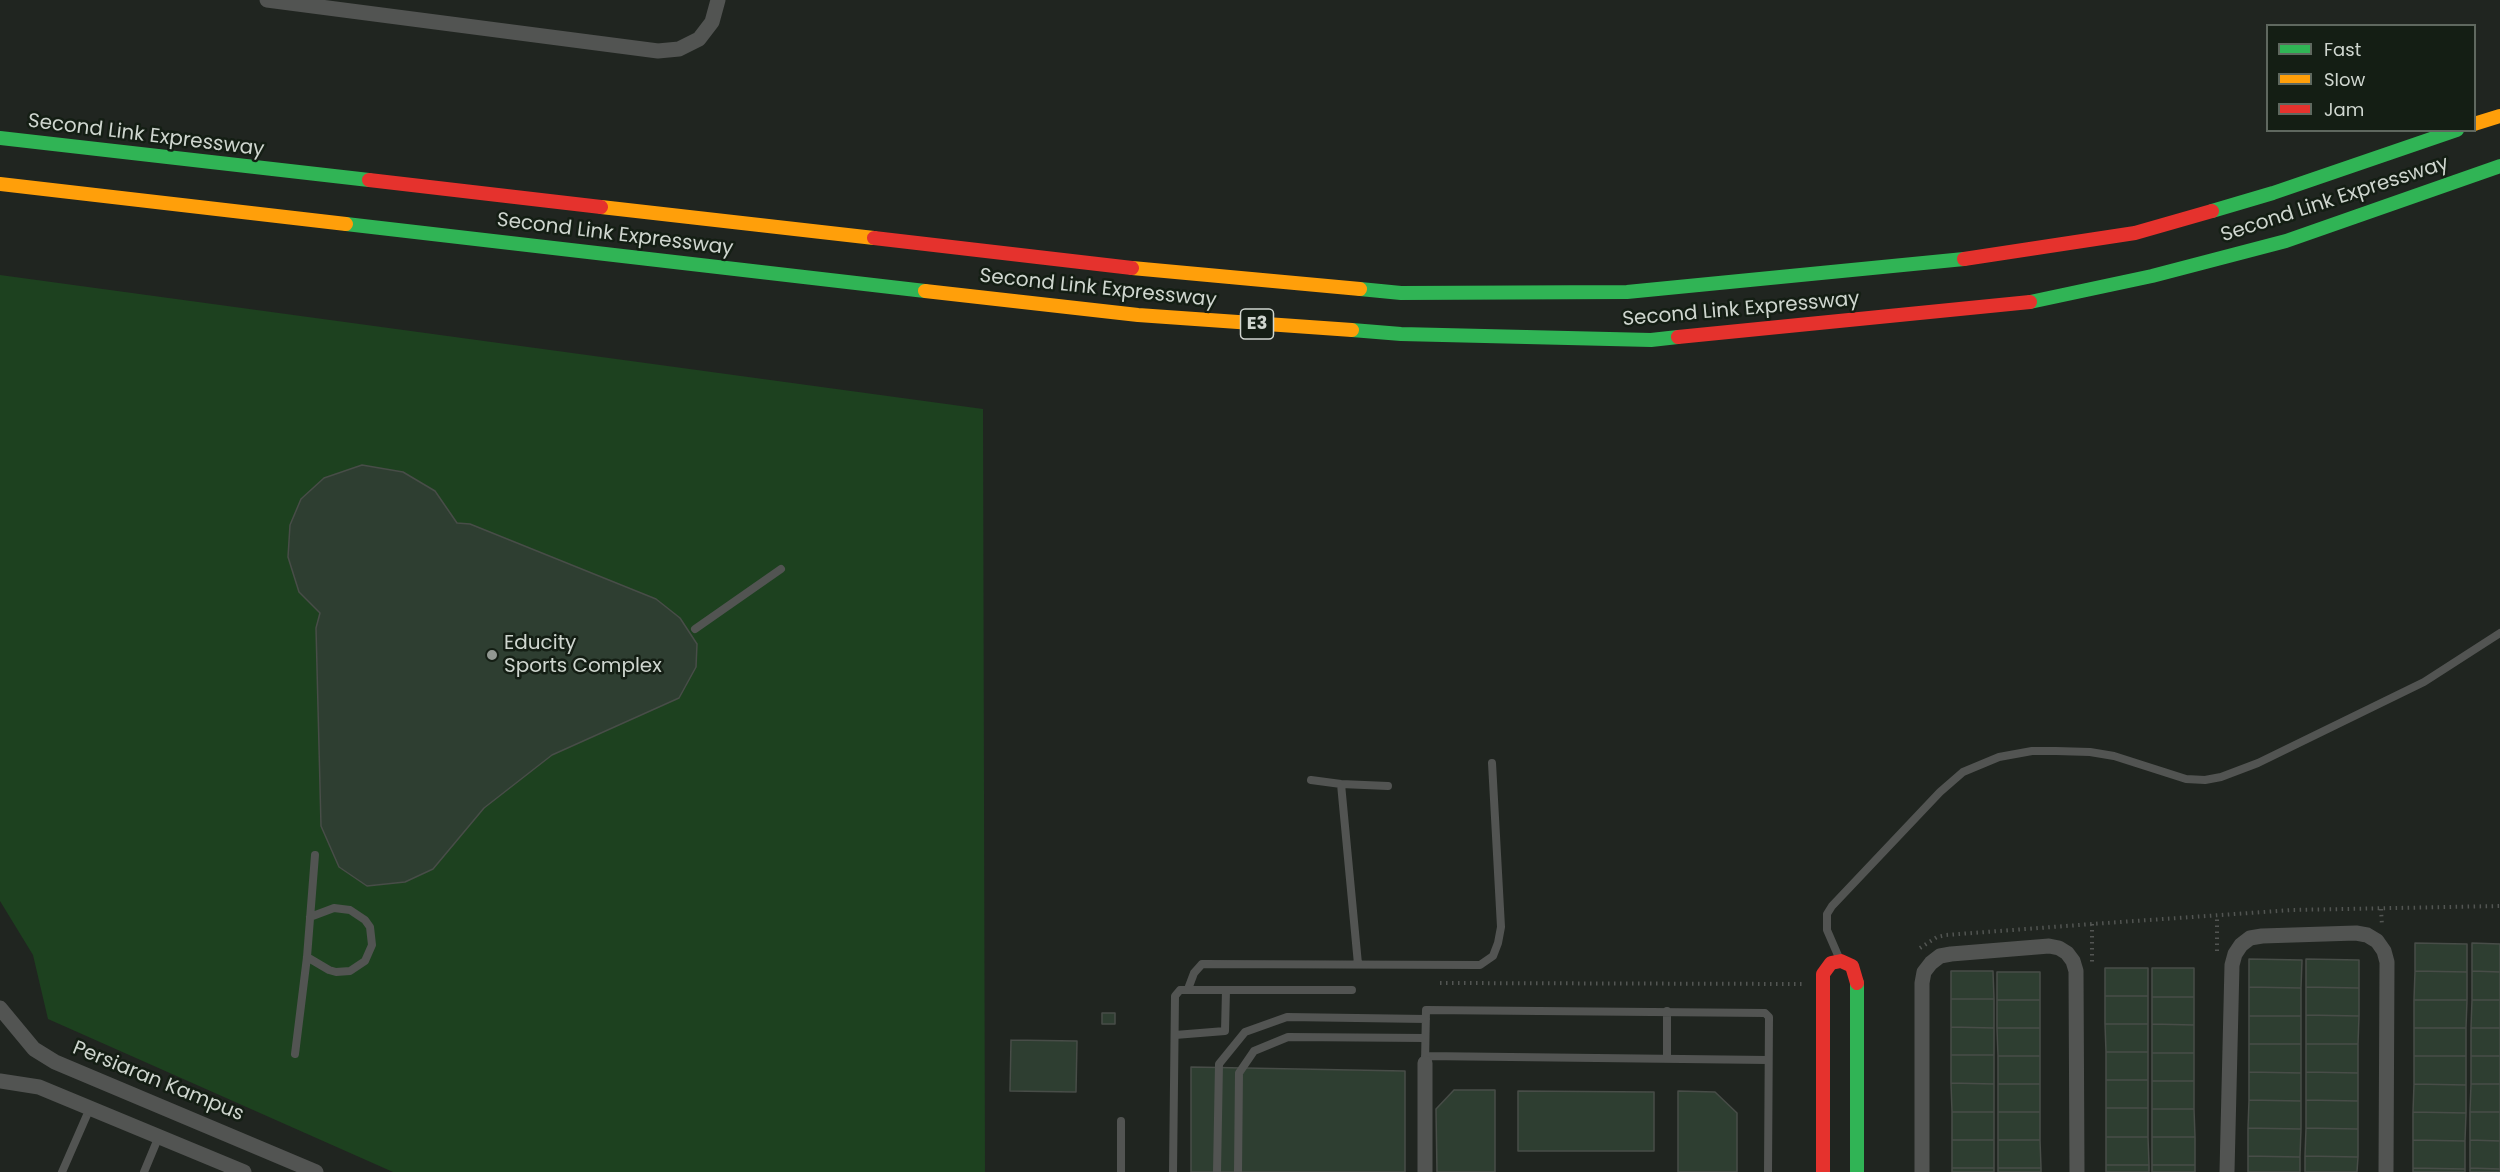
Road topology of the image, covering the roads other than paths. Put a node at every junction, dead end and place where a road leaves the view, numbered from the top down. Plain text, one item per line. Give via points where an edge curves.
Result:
1 (267, 0) edge
2 (718, 0) edge
3 (2500, 116) edge
4 (2476, 124) edge
5 (2451, 132) edge
6 (0, 138) edge
7 (2500, 166) edge
8 (0, 184) edge
9 (781, 569) dead end
10 (695, 629) dead end
11 (2500, 633) edge
12 (1492, 763) dead end
13 (1311, 780) dead end
14 (1341, 784) junction
15 (1388, 786) dead end
16 (315, 855) dead end
17 (310, 917) junction
18 (307, 957) junction
19 (1841, 961) junction
20 (1358, 964) junction
21 (1188, 989) junction
22 (1226, 990) junction
23 (1352, 990) dead end
24 (0, 1008) edge
25 (1667, 1011) junction
26 (1426, 1014) junction
27 (1175, 1035) junction
28 (1425, 1038) junction
29 (295, 1054) dead end
30 (1667, 1058) junction
31 (1425, 1060) junction
32 (1768, 1060) junction
33 (0, 1081) edge
34 (90, 1107) junction
35 (1122, 1121) dead end
36 (159, 1136) junction
37 (236, 1170) edge
38 (62, 1172) edge
39 (144, 1172) edge
40 (316, 1172) edge
41 (1121, 1172) edge
42 (1173, 1172) edge
43 (1217, 1172) edge
44 (1238, 1172) edge
45 (1425, 1172) edge
46 (1768, 1172) edge
47 (1823, 1172) edge
48 (1857, 1172) edge
49 (1922, 1172) edge
50 (2078, 1172) edge
51 (2227, 1172) edge
52 (2386, 1172) edge

1 - 2 street via 658,51 679,49 699,39 712,22
3 - 4 main road
5 - 6 main road, Second Link Expressway / E3 via 2273,193 2135,233 1992,256 1627,292 1401,293 1114,266
7 - 8 main road, Second Link Expressway / E3 via 2286,241 2152,276 2017,305 1652,340 1401,334 1138,315
9 - 10 lane
11 - 19 lane via 2424,682 2221,777 2186,778 2115,756 2056,751 1999,757 1963,772 1832,906 1827,914 1827,930
12 - 20 lane via 1501,927 1493,956 1480,965
13 - 14 lane
14 - 15 lane
14 - 20 lane
16 - 17 lane
17 - 18 lane
17 - 18 lane via 334,908 350,910 370,927 372,945 365,961 350,971 329,970
18 - 29 lane
19 - 47 main road via 1831,963 1823,974
19 - 48 main road via 1852,966 1857,977
20 - 21 lane via 1202,964 1194,972
21 - 22 lane
21 - 27 lane via 1175,996
22 - 23 lane
22 - 27 lane via 1225,1031
24 - 40 street, Persiaran Kampus via 34,1049 55,1062
25 - 26 lane
25 - 30 lane
25 - 32 lane via 1761,1012 1768,1017
26 - 28 lane
26 - 43 lane via 1287,1017 1245,1032 1219,1064
27 - 42 lane
28 - 31 lane
28 - 44 lane via 1288,1038 1254,1052 1239,1073
30 - 31 lane
30 - 32 lane
31 - 45 street
32 - 46 lane
33 - 34 street via 39,1087
34 - 36 street
34 - 38 lane
35 - 41 lane
36 - 37 street
36 - 39 lane
49 - 50 street via 1924,972 1940,956 2049,946 2059,948 2073,961
51 - 52 street via 2235,954 2250,938 2356,933 2377,941 2384,951

